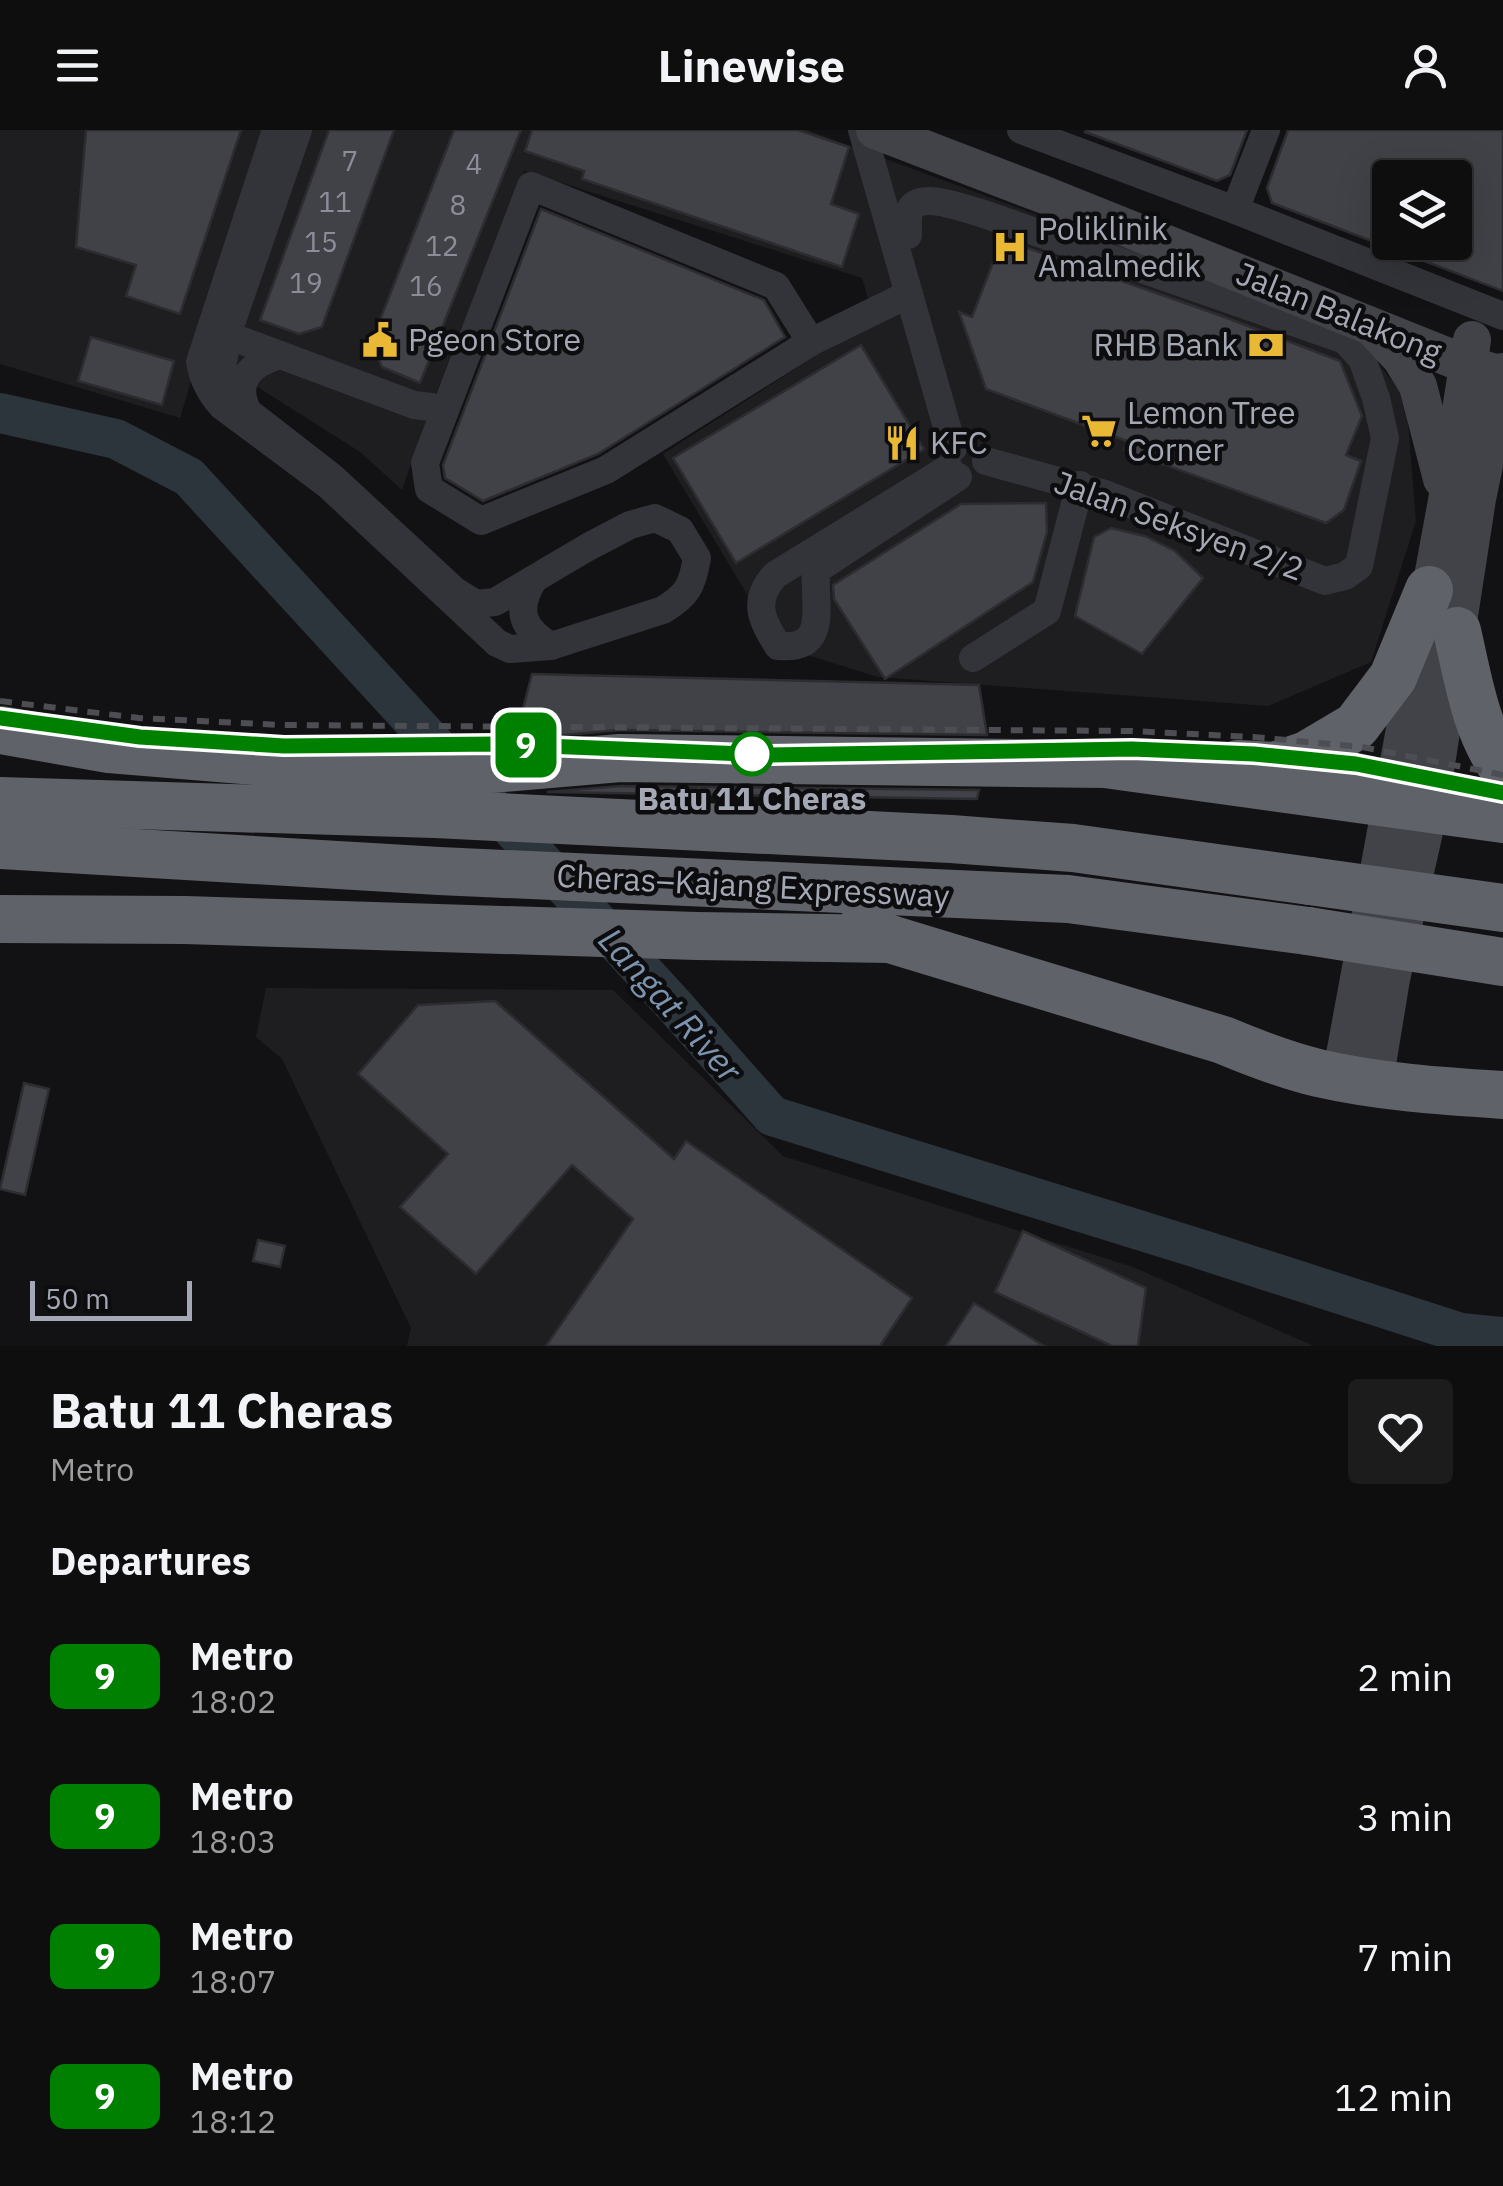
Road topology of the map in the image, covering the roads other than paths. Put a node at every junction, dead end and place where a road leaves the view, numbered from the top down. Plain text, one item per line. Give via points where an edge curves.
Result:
1 (276, 130) edge
2 (298, 130) edge
3 (862, 130) edge
4 (875, 130) edge
5 (1021, 130) edge
6 (1266, 130) edge
7 (928, 138) edge
8 (1235, 210) junction
9 (908, 235) junction
10 (909, 294) junction
11 (1503, 316) edge
12 (225, 322) junction
13 (1368, 323) junction
14 (811, 342) junction
15 (280, 354) junction
16 (1492, 363) edge
17 (437, 409) junction
18 (248, 412) junction
19 (1386, 438) junction
20 (1433, 438) junction
21 (1503, 457) edge
22 (963, 459) junction
23 (1080, 485) junction
24 (1462, 500) junction
25 (532, 582) junction
26 (1429, 590) junction
27 (1457, 631) junction
28 (551, 646) junction
29 (972, 658) dead end
30 (0, 730) edge
31 (0, 750) edge
32 (1105, 764) junction
33 (1503, 768) edge
34 (418, 792) junction
35 (638, 793) junction
36 (0, 801) edge
37 (1410, 806) junction
38 (1503, 819) edge
39 (0, 844) edge
40 (740, 885) junction
41 (1503, 908) edge
42 (0, 919) edge
43 (890, 938) junction
44 (1503, 962) edge
45 (1223, 1040) junction
46 (1362, 1057) junction
47 (1503, 1067) edge
48 (1503, 1094) edge

1 - 12 street
2 - 12 street
3 - 10 street
4 - 7 street, Jalan Balakong
5 - 8 street
6 - 8 street
7 - 9 street via 898,152 891,163
7 - 13 street, Jalan Balakong
7 - 16 street, Jalan Balakong
8 - 11 street
9 - 19 street via 910,210 929,199 1345,340 1362,359
9 - 22 street
10 - 14 street
10 - 22 street
12 - 15 street
12 - 17 street via 420,394
12 - 18 street via 224,385
12 - 28 street via 200,362 222,406 328,485 497,643 510,649
13 - 16 street, Jalan Balakong
13 - 20 street via 1418,386
14 - 17 street via 606,470 481,522 429,488 425,463
14 - 17 street via 776,286 531,186
15 - 17 street
15 - 18 street via 249,370 243,402
16 - 24 street
18 - 25 street via 332,477 464,598 495,602
19 - 20 street
19 - 23 street, Jalan Seksyen 2/2 via 1359,566 1325,580
20 - 24 street
21 - 24 street
22 - 22 street via 816,570 816,628 808,640 778,646 763,622 767,584
22 - 23 street, Jalan Seksyen 2/2
23 - 29 street via 1048,611
24 - 26 street
24 - 27 street
25 - 28 street via 524,618
25 - 28 street via 630,525 655,518 680,530 697,558 692,584 680,600
26 - 32 highway via 1393,677 1356,726 1322,747 1275,766 1163,757
26 - 37 street
27 - 33 highway via 1484,734
27 - 37 street
30 - 34 highway
31 - 34 highway via 172,776
32 - 35 highway
32 - 37 highway
34 - 35 highway, Cheras–Kajang Expressway
34 - 35 highway
34 - 36 highway, Cheras–Kajang Expressway
35 - 41 highway, Cheras–Kajang Expressway, bridge
37 - 38 highway
37 - 46 street via 1391,979
39 - 40 highway, Cheras–Kajang Expressway
40 - 43 highway
40 - 44 highway, Cheras–Kajang Expressway, bridge via 1068,899
42 - 43 highway
43 - 45 highway
45 - 46 highway via 1280,1041
45 - 48 highway via 1318,1073 1412,1089
46 - 47 highway

